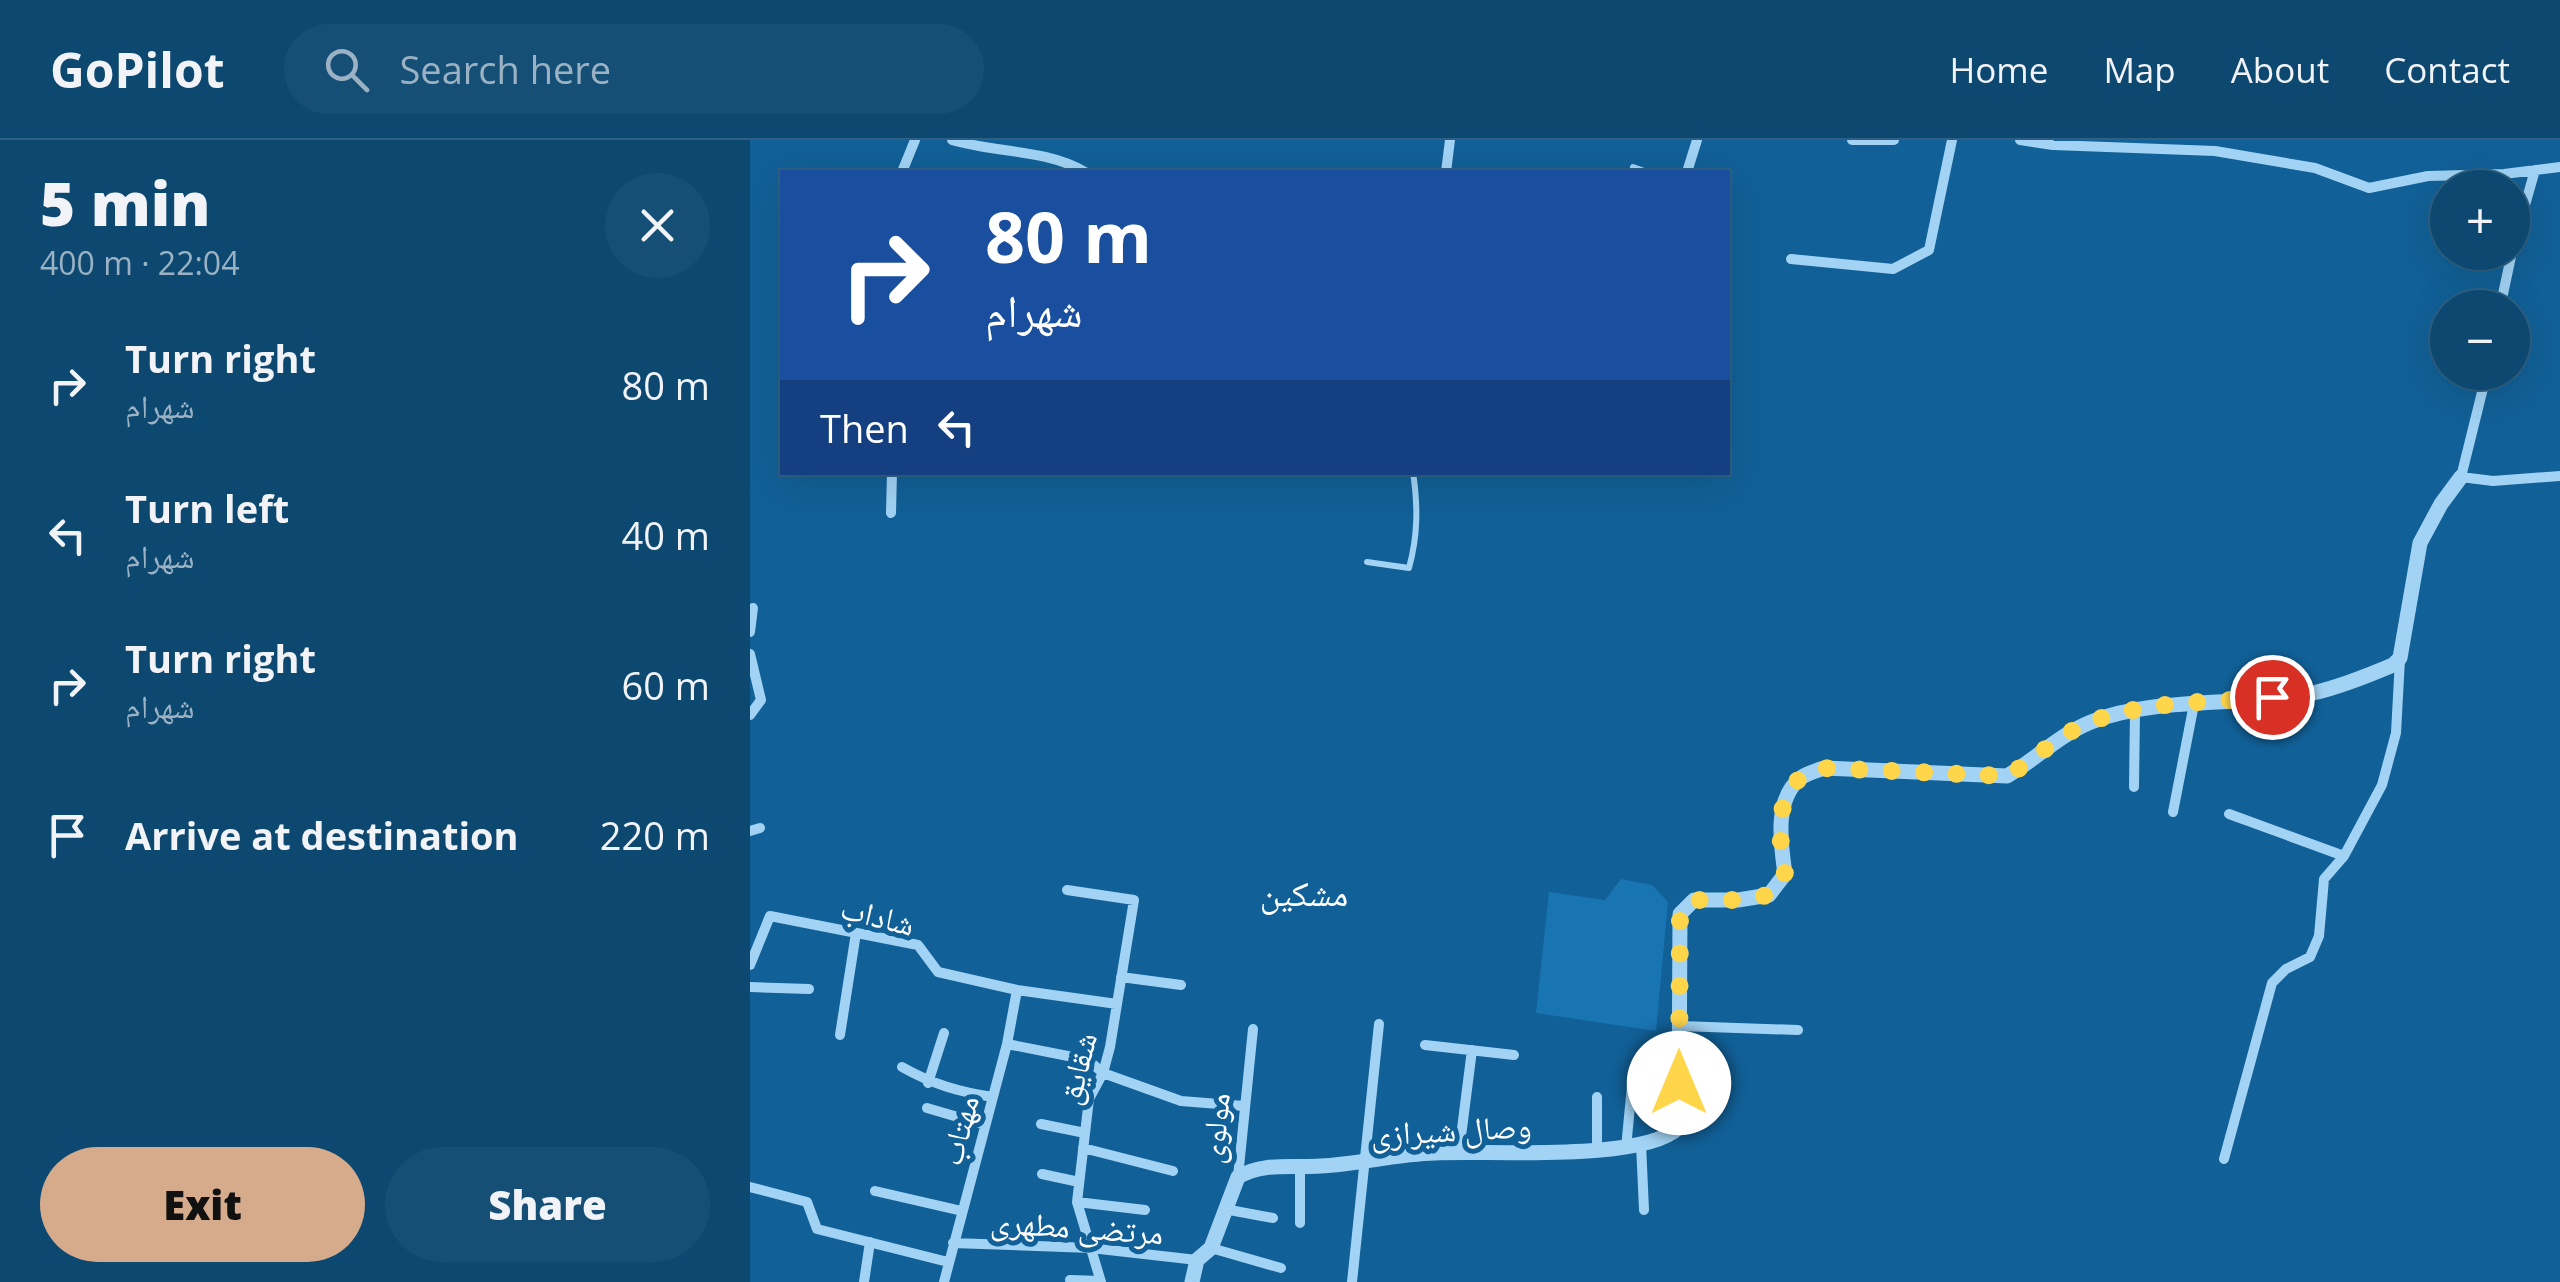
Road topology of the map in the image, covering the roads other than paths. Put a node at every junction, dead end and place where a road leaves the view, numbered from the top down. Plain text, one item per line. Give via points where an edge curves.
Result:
1 (915, 140) edge
2 (952, 140) edge
3 (1450, 140) edge
4 (1697, 140) edge
5 (1852, 140) edge
6 (1894, 140) edge
7 (1952, 140) edge
8 (2020, 140) edge
9 (1633, 167) dead end
10 (2560, 168) edge
11 (903, 170) edge
12 (1079, 170) edge
13 (1446, 170) edge
14 (1642, 170) edge
15 (1688, 170) edge
16 (2535, 170) junction
17 (2530, 188) edge
18 (1792, 259) dead end
19 (2482, 390) edge
20 (892, 475) edge
21 (1413, 475) edge
22 (2560, 476) edge
23 (2460, 477) junction
24 (891, 513) dead end
25 (1366, 562) dead end
26 (754, 608) dead end
27 (750, 632) edge
28 (750, 654) edge
29 (2400, 658) junction
30 (2194, 704) junction
31 (2135, 712) junction
32 (750, 715) edge
33 (2134, 787) dead end
34 (2174, 812) dead end
35 (2229, 814) dead end
36 (2344, 856) junction
37 (1067, 890) dead end
38 (856, 933) junction
39 (750, 965) edge
40 (1121, 976) junction
41 (1182, 985) dead end
42 (750, 987) edge
43 (809, 988) dead end
44 (1017, 990) junction
45 (1117, 1004) junction
46 (1379, 1024) dead end
47 (1680, 1026) junction
48 (1254, 1029) dead end
49 (1798, 1030) dead end
50 (944, 1034) dead end
51 (840, 1036) dead end
52 (1007, 1044) junction
53 (1426, 1045) dead end
54 (1472, 1050) junction
55 (1514, 1055) dead end
56 (902, 1068) dead end
57 (1103, 1072) junction
58 (1633, 1075) dead end
59 (928, 1082) junction
60 (993, 1097) junction
61 (1598, 1097) dead end
62 (1244, 1106) junction
63 (927, 1108) dead end
64 (1041, 1124) dead end
65 (985, 1125) junction
66 (1085, 1133) junction
67 (1634, 1146) junction
68 (1084, 1148) junction
69 (1596, 1149) junction
70 (1459, 1152) junction
71 (2224, 1159) dead end
72 (1362, 1161) junction
73 (1300, 1166) junction
74 (1173, 1171) dead end
75 (1042, 1174) dead end
76 (1238, 1177) junction
77 (1079, 1182) junction
78 (750, 1187) edge
79 (876, 1191) dead end
80 (1077, 1202) junction
81 (1224, 1209) junction
82 (962, 1210) junction
83 (1145, 1210) dead end
84 (1644, 1210) dead end
85 (1272, 1218) dead end
86 (1300, 1223) dead end
87 (870, 1242) junction
88 (953, 1242) junction
89 (1091, 1248) junction
90 (1211, 1248) junction
91 (1197, 1260) junction
92 (948, 1262) junction
93 (1281, 1268) dead end
94 (1070, 1280) edge
95 (1100, 1281) edge
96 (864, 1282) edge
97 (944, 1282) edge
98 (1192, 1282) edge
99 (1352, 1282) edge

1 - 11 street
2 - 12 street
3 - 13 street
4 - 15 street
5 - 6 street
7 - 18 street via 1929,250 1894,269
8 - 16 street via 2215,150 2315,168 2369,188 2428,176
9 - 14 lane
10 - 16 street
16 - 17 street
19 - 23 street
20 - 24 street
21 - 25 lane via 1417,540 1409,568
22 - 23 street
23 - 29 street via 2420,543
26 - 27 street
28 - 32 street via 761,700
29 - 30 street via 2311,693
29 - 36 street via 2396,733 2382,786
30 - 31 street
30 - 34 street
31 - 33 street
31 - 47 street via 2093,721 2007,776 1824,768 1800,777 1779,832 1785,874 1769,895 1694,900 1680,914
35 - 36 street
36 - 71 street via 2324,879 2319,936 2310,957 2272,983
37 - 40 street, شقایق via 1134,900
38 - 39 street, شاداب via 770,916
38 - 44 street, شاداب via 918,946 938,972
38 - 51 street
40 - 41 street
40 - 45 street, شقایق
42 - 43 street
44 - 45 street, شاداب
44 - 52 street, مهتاب
45 - 57 street, شقایق
46 - 72 street
47 - 49 street
47 - 67 street, وصال شیرازی via 1678,1128
48 - 62 street, مولوی
50 - 59 street
52 - 57 street via 1088,1060
52 - 60 street, مهتاب
53 - 54 street
54 - 55 street
54 - 70 street
56 - 59 street
57 - 62 street via 1181,1101
57 - 66 street, شقایق via 1089,1098
58 - 67 street
59 - 60 street
60 - 65 street, مهتاب
61 - 69 street
62 - 76 street, مولوی
63 - 65 street
64 - 66 street
65 - 82 street, مهتاب
66 - 68 street, شقایق
67 - 69 street, وصال شیرازی
67 - 84 street
68 - 74 street
68 - 77 street, شقایق
69 - 70 street, وصال شیرازی
70 - 72 street, وصال شیرازی
72 - 73 street, وصال شیرازی
72 - 99 street
73 - 76 street, وصال شیرازی via 1256,1167
73 - 86 street
75 - 77 street
76 - 81 street, مولوی
77 - 80 street, شقایق
78 - 87 street via 807,1202 817,1229
79 - 82 street
80 - 83 street
80 - 89 street, شقایق
81 - 85 street
81 - 90 street, مولوی
82 - 88 street, مهتاب
87 - 92 street
87 - 96 street
88 - 89 street, مرتضی مطهری
88 - 92 street, مهتاب
89 - 91 street, مرتضی مطهری
89 - 95 street, شقایق
90 - 91 street
90 - 93 street
91 - 98 street
92 - 97 street, مهتاب
94 - 95 street

